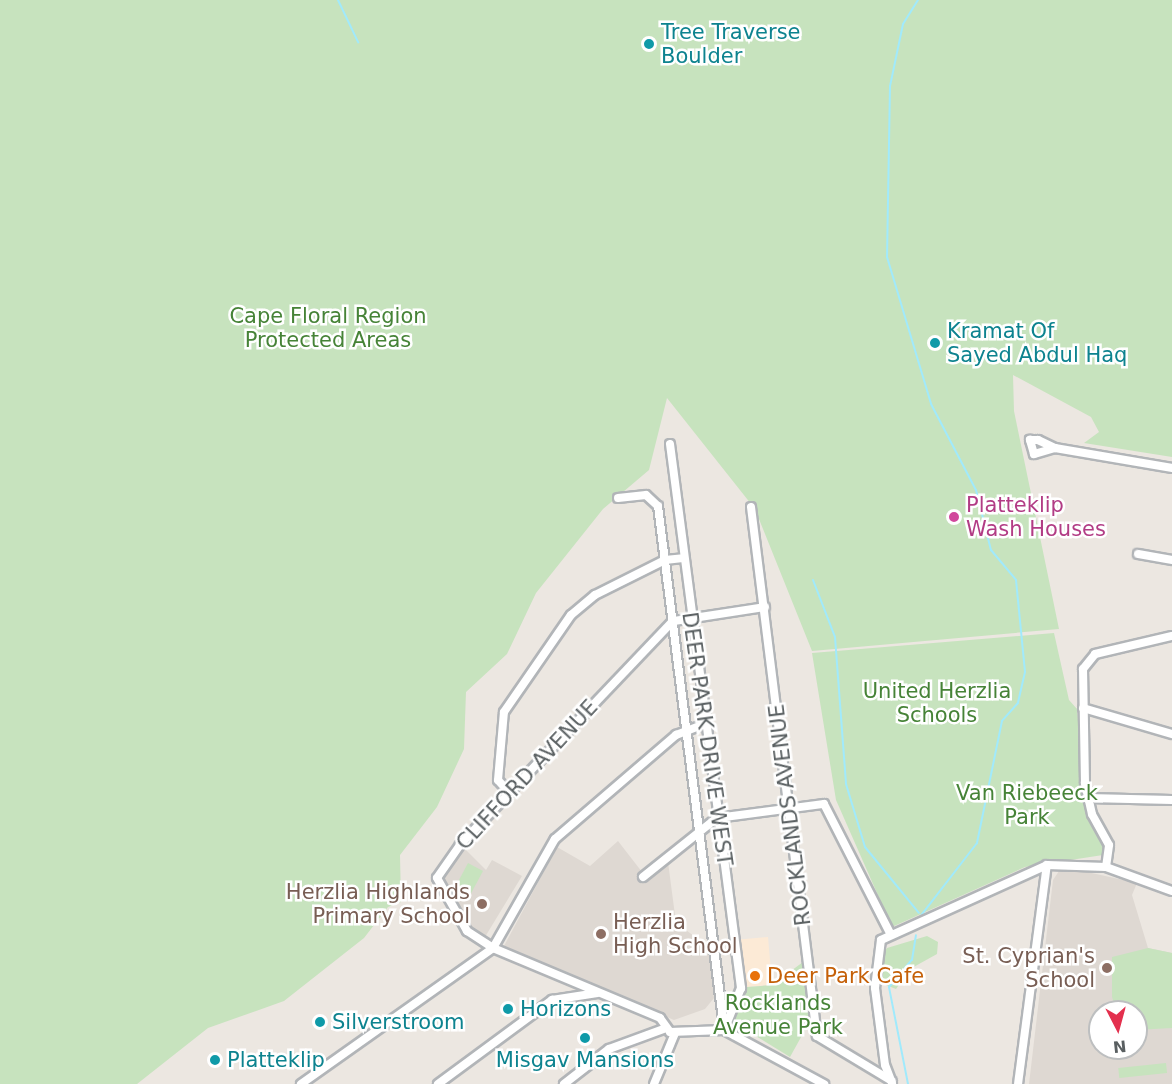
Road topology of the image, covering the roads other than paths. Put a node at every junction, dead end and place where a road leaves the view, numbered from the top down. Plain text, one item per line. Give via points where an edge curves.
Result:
1 (670, 444) dead end
2 (1055, 448) dead end
3 (1172, 468) edge
4 (618, 498) dead end
5 (751, 507) dead end
6 (1138, 554) dead end
7 (683, 558) junction
8 (665, 560) junction
9 (1172, 560) edge
10 (765, 607) junction
11 (691, 617) junction
12 (673, 621) junction
13 (1172, 636) edge
14 (1083, 708) junction
15 (705, 724) junction
16 (687, 731) junction
17 (1172, 734) edge
18 (509, 792) junction
19 (1088, 798) junction
20 (1172, 800) edge
21 (789, 808) junction
22 (717, 818) junction
23 (701, 827) junction
24 (1047, 865) junction
25 (1106, 867) junction
26 (642, 877) dead end
27 (1172, 891) edge
28 (891, 935) junction
29 (493, 948) junction
30 (602, 993) junction
31 (740, 1000) junction
32 (721, 1001) junction
33 (666, 1028) junction
34 (724, 1030) junction
35 (675, 1033) junction
36 (811, 1080) edge
37 (892, 1083) edge
38 (302, 1084) edge
39 (438, 1084) edge
40 (564, 1084) edge
41 (654, 1084) edge
42 (824, 1084) edge
43 (1018, 1084) edge

1 - 7 street, DEER PARK DRIVE WEST
2 - 3 street
4 - 8 street via 642,494 657,501
5 - 10 street, ROCKLANDS AVENUE
6 - 9 street
7 - 8 street
7 - 11 street, DEER PARK DRIVE WEST
8 - 12 street
8 - 18 street via 580,604 507,706 498,775
10 - 11 street
10 - 21 street, ROCKLANDS AVENUE
11 - 12 street
11 - 15 street, DEER PARK DRIVE WEST
12 - 16 street
12 - 18 street, CLIFFORD AVENUE
13 - 14 street via 1093,656 1083,669
14 - 17 street
14 - 19 street
15 - 16 street
15 - 22 street, DEER PARK DRIVE WEST
16 - 23 street
16 - 29 street via 555,839
18 - 29 street, CLIFFORD AVENUE via 437,874 467,931
19 - 20 street
19 - 25 street via 1109,845
21 - 22 street
21 - 28 street via 824,804
21 - 37 street, ROCKLANDS AVENUE via 817,1036
22 - 23 street
22 - 31 street, DEER PARK DRIVE WEST
23 - 26 street
23 - 32 street
24 - 25 street
24 - 28 street
24 - 43 street
25 - 27 street
28 - 37 street via 877,945 874,979
29 - 30 street
29 - 38 street
30 - 33 street via 660,1018
30 - 39 street via 552,1000
31 - 32 street
31 - 34 street
32 - 34 street
33 - 35 street
33 - 40 street via 603,1052
34 - 35 street
34 - 36 street
35 - 41 street
36 - 42 street

